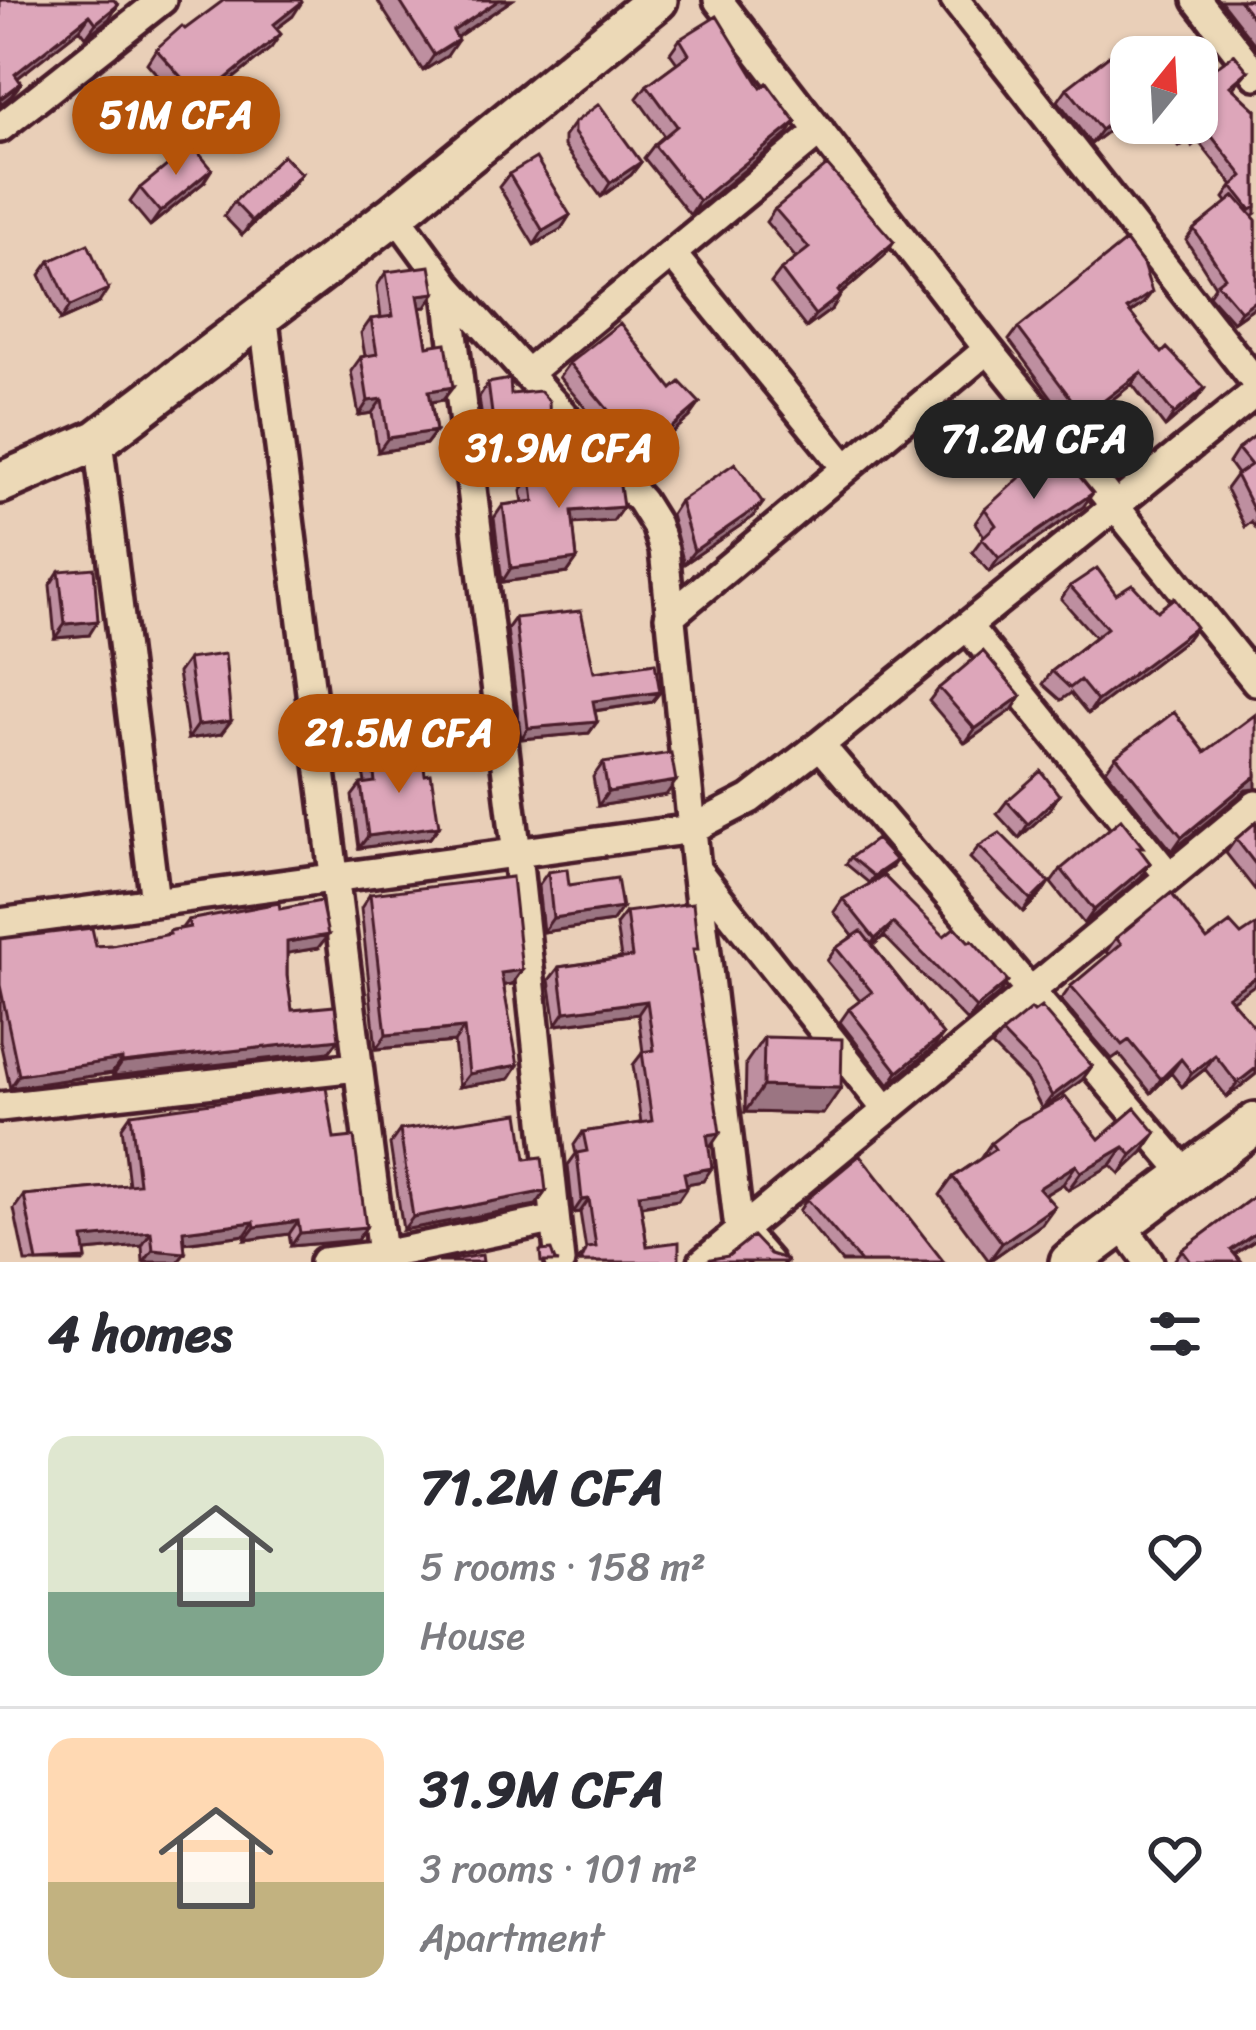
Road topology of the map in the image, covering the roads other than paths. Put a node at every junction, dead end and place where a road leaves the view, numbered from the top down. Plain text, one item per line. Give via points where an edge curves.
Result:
1 (162, 0) edge
2 (657, 0) edge
3 (718, 0) edge
4 (955, 0) edge
5 (1197, 0) edge
6 (1256, 75) edge
7 (0, 128) edge
8 (820, 131) junction
9 (394, 214) junction
10 (672, 254) junction
11 (448, 285) junction
12 (263, 313) junction
13 (988, 349) junction
14 (526, 374) junction
15 (1256, 387) edge
16 (98, 440) junction
17 (846, 468) junction
18 (0, 483) edge
19 (1114, 507) junction
20 (669, 617) junction
21 (967, 626) junction
22 (1256, 681) edge
23 (820, 745) junction
24 (1256, 805) edge
25 (692, 829) junction
26 (517, 855) junction
27 (696, 869) junction
28 (1169, 876) junction
29 (333, 877) junction
30 (155, 902) junction
31 (0, 923) edge
32 (1030, 991) junction
33 (357, 1067) junction
34 (0, 1107) edge
35 (885, 1108) junction
36 (1256, 1123) edge
37 (1186, 1175) junction
38 (553, 1220) junction
39 (1121, 1224) junction
40 (739, 1228) junction
41 (382, 1259) edge
42 (324, 1262) edge
43 (560, 1262) edge
44 (703, 1262) edge
45 (768, 1262) edge
46 (1070, 1262) edge
47 (1149, 1262) edge

1 - 7 street
2 - 9 street
3 - 8 street
4 - 15 street
5 - 6 street
8 - 10 street
8 - 13 street
9 - 11 street
9 - 12 street
10 - 14 street
10 - 17 street
11 - 14 street
11 - 26 street
12 - 16 street
12 - 29 street
13 - 17 street
13 - 19 street
14 - 20 street via 656,525
15 - 19 street
16 - 18 street
16 - 30 street
17 - 20 street
19 - 21 street
19 - 22 street
20 - 25 street
21 - 23 street
21 - 28 street
23 - 25 street via 750,799
23 - 32 street
24 - 28 street
25 - 26 street
25 - 27 street
26 - 29 street
26 - 38 street
27 - 35 street
27 - 40 street
28 - 32 street
29 - 30 street
29 - 33 street
30 - 31 street
32 - 35 street
32 - 37 street
33 - 34 street
33 - 41 street
35 - 40 street
36 - 37 street
37 - 39 street
38 - 41 street
38 - 43 street
39 - 46 street
39 - 47 street
40 - 44 street
40 - 45 street
41 - 42 street

